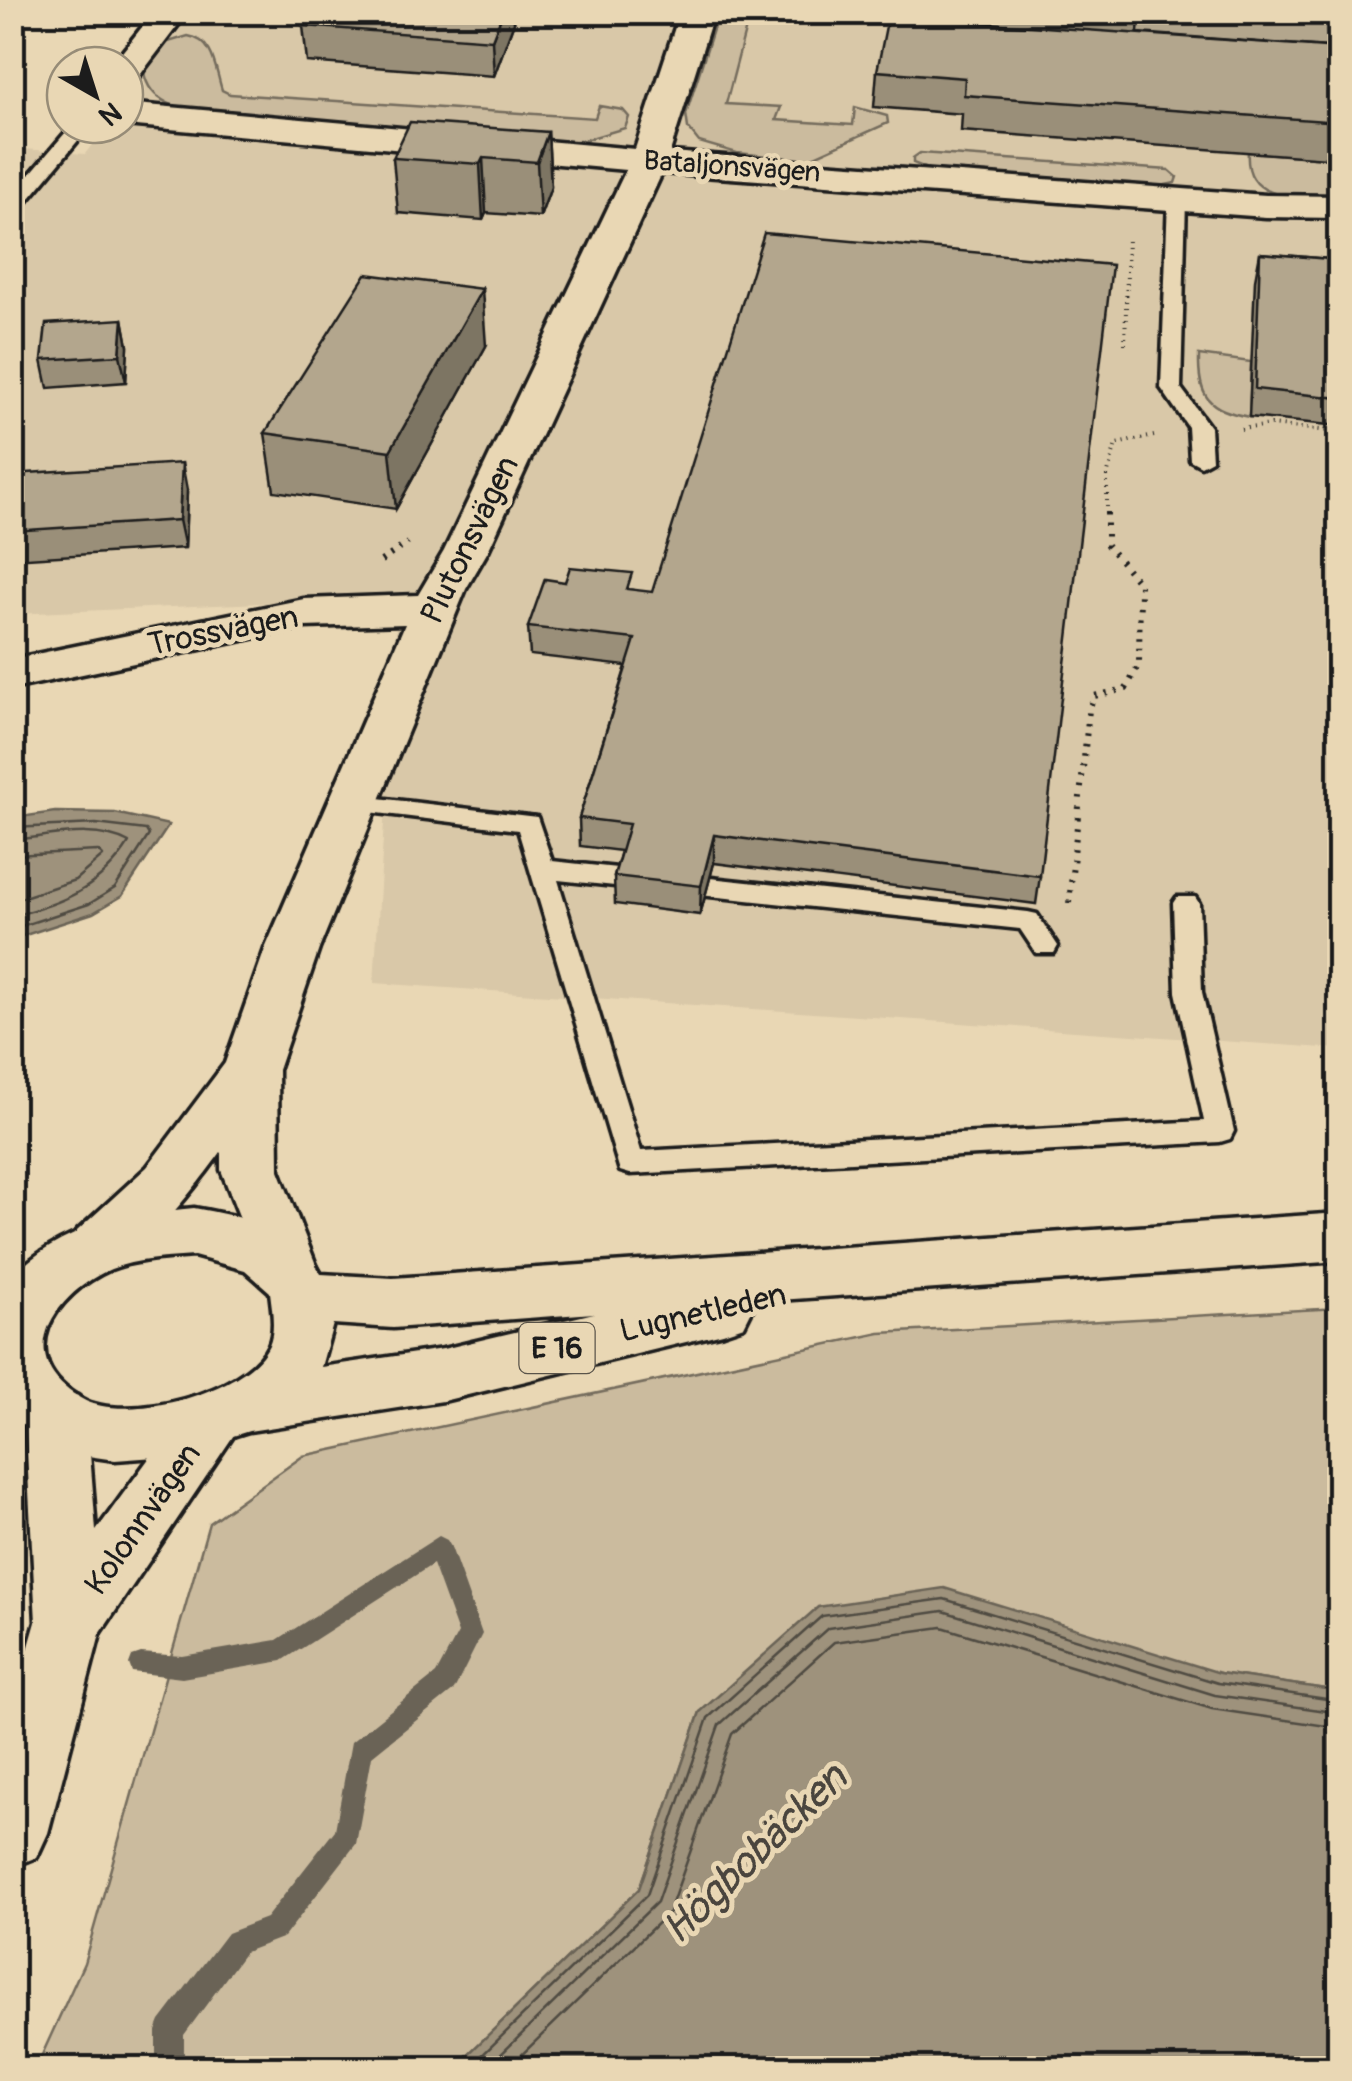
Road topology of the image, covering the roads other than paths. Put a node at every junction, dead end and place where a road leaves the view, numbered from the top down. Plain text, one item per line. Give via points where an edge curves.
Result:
1 (172, 12) edge
2 (697, 12) edge
3 (145, 46) edge
4 (145, 116) edge
5 (60, 145) edge
6 (650, 161) junction
7 (22, 179) edge
8 (1178, 200) junction
9 (12, 207) edge
10 (1340, 207) edge
11 (1201, 460) dead end
12 (435, 609) junction
13 (12, 674) edge
14 (353, 803) junction
15 (542, 868) junction
16 (1186, 903) dead end
17 (1045, 946) road end
18 (250, 1070) junction
19 (1340, 1237) edge
20 (89, 1252) junction
21 (874, 1272) junction
22 (12, 1278) edge
23 (296, 1284) junction
24 (35, 1404) edge
25 (226, 1412) junction
26 (70, 1622) junction
27 (12, 1833) edge

1 - 3 main road
2 - 6 main road, Plutonsvägen
4 - 6 main road, Bataljonsvägen
5 - 7 lane
6 - 8 main road, Bataljonsvägen
6 - 12 main road, Plutonsvägen
7 - 9 lane
8 - 10 main road, Bataljonsvägen
8 - 11 lane via 1171,388 1199,428
12 - 13 main road, Trossvägen via 304,613
12 - 14 main road, Plutonsvägen
14 - 15 lane via 528,823
14 - 18 main road, Plutonsvägen
15 - 16 lane via 630,1163 1220,1131 1190,992
15 - 17 lane via 1028,921
18 - 20 main road, Plutonsvägen via 167,1183
18 - 23 main road, Plutonsvägen via 250,1170
19 - 21 main road, Lugnetleden / E 16
20 - 22 main road
20 - 23 main road via 149,1234 240,1239 261,1248
20 - 24 main road via 28,1298 15,1329 16,1370
21 - 23 main road, Lugnetleden / E 16 via 393,1303
21 - 25 main road, Lugnetleden / E 16 via 442,1375
23 - 25 main road, E 16 via 304,1331 293,1362
24 - 25 main road, E 16 via 86,1430 127,1434
24 - 26 main road, Kolonnvägen
25 - 26 main road, Kolonnvägen
26 - 27 main road, Kolonnvägen

